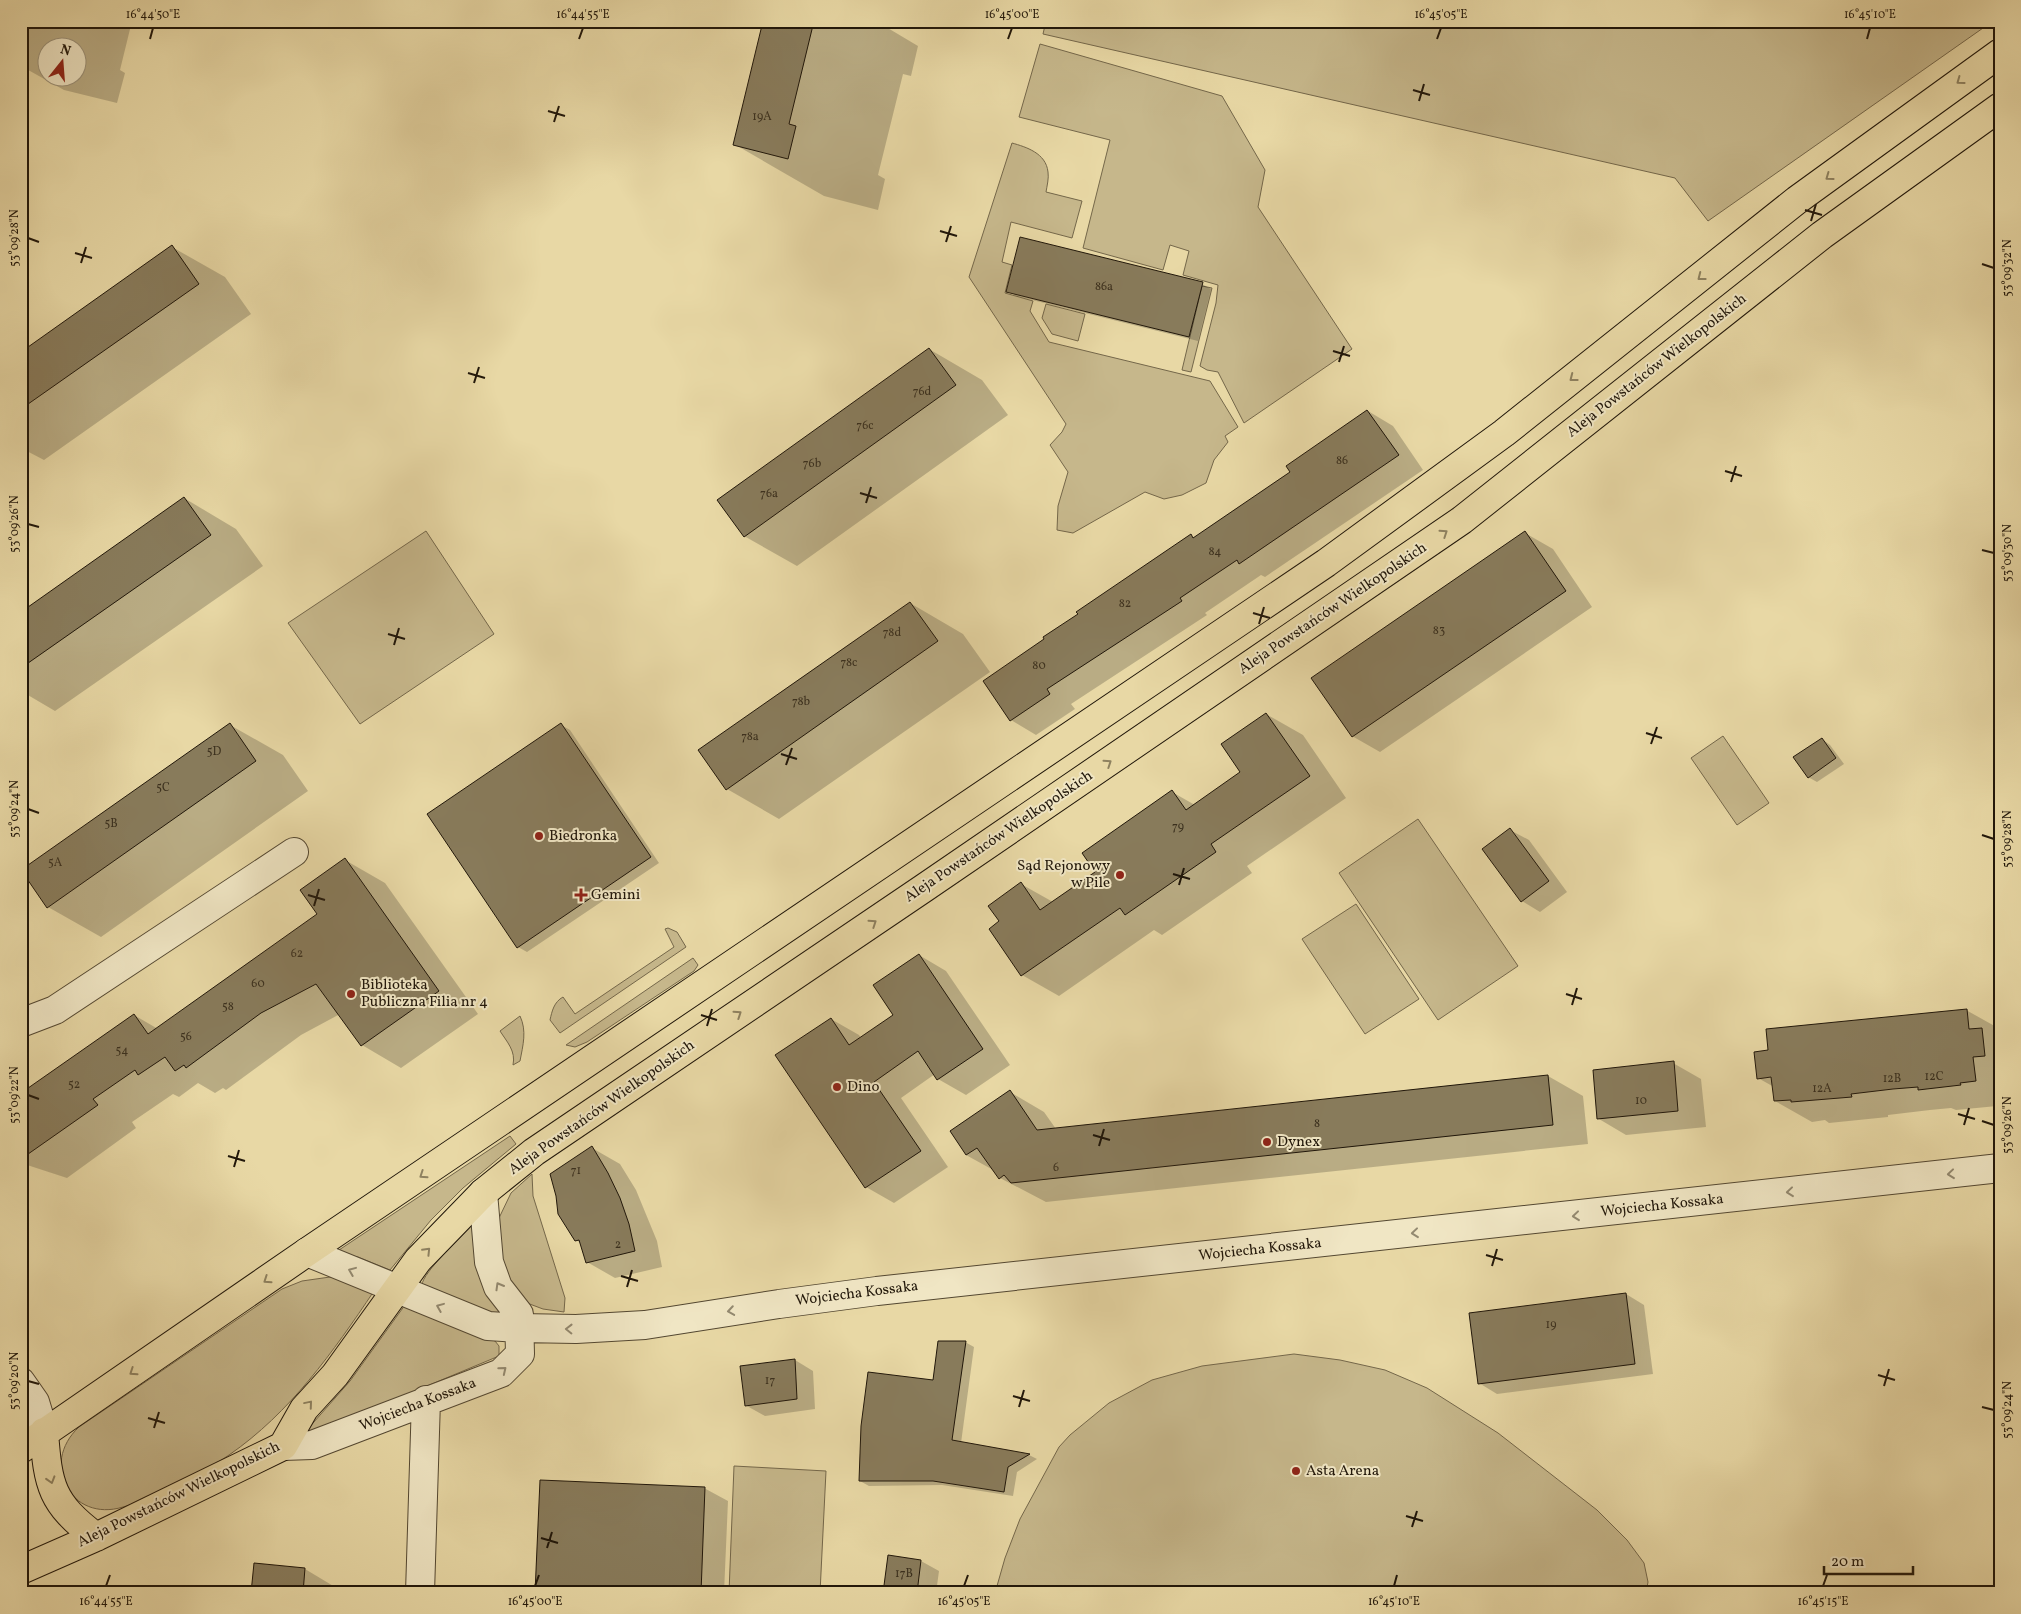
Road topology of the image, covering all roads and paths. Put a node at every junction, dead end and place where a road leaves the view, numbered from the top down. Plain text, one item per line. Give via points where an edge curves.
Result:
1 (2000, 53) edge
2 (2000, 107) edge
3 (294, 852) dead end
4 (21, 1023) edge
5 (2000, 1168) edge
6 (483, 1192) junction
7 (307, 1252) junction
8 (397, 1289) junction
9 (520, 1328) junction
10 (21, 1382) edge
11 (426, 1400) junction
12 (44, 1432) junction
13 (283, 1446) junction
14 (21, 1449) edge
15 (96, 1537) junction
16 (21, 1570) edge
17 (420, 1593) edge

1 -> 7 main road via 1797,200 1504,433 1326,563
6 -> 2 main road, Aleja Powstańców Wielkopolskich via 534,1152 1462,520 1822,235
3 - 4 street via 55,1010
5 -> 9 street, Wojciecha Kossaka via 877,1292 645,1325
8 -> 6 main road, Aleja Powstańców Wielkopolskich via 418,1260
9 -> 6 street, Wojciecha Kossaka via 518,1314 498,1286 491,1268
8 -> 7 street, Wojciecha Kossaka
7 -> 12 main road
9 -> 8 street, Wojciecha Kossaka via 488,1326
13 -> 8 main road, Aleja Powstańców Wielkopolskich via 304,1409 334,1376
11 -> 9 street, Wojciecha Kossaka via 501,1373 520,1354
10 - 12 street via 35,1402
11 - 13 street, Wojciecha Kossaka via 312,1445
11 - 17 street
12 - 14 main road
12 -> 15 main road via 47,1468 56,1498 74,1520
13 - 15 main road, Aleja Powstańców Wielkopolskich
15 - 16 main road, Aleja Powstańców Wielkopolskich

